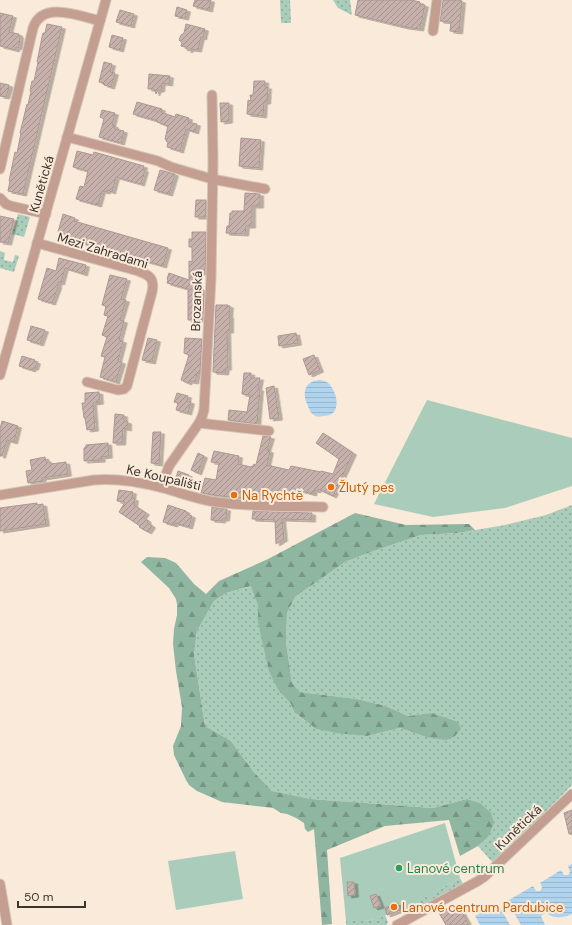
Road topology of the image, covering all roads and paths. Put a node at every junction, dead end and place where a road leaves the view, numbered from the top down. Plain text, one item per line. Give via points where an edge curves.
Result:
1 (106, 0) edge
2 (436, 0) edge
3 (100, 21) junction
4 (433, 31) dead end
5 (212, 95) dead end
6 (67, 137) junction
7 (0, 169) edge
8 (212, 178) junction
9 (265, 189) dead end
10 (0, 198) edge
11 (46, 214) junction
12 (37, 243) junction
13 (0, 375) edge
14 (87, 382) dead end
15 (199, 423) junction
16 (269, 431) dead end
17 (161, 487) junction
18 (0, 495) edge
19 (323, 507) dead end
20 (572, 794) edge
21 (0, 884) edge
22 (7, 925) edge
23 (397, 925) edge

1 - 3 street, Kunětická
2 - 4 street
3 - 6 street, Kunětická
3 - 7 street via 54,11 40,16 36,21
5 - 8 street, Brozanská
6 - 8 street
6 - 11 street, Kunětická
8 - 9 street
8 - 15 street, Brozanská via 211,278 205,401
10 - 11 street via 11,206
11 - 12 street, Kunětická
12 - 13 street, Kunětická
12 - 14 street, Mezi Zahradami via 138,271 149,276 153,282 127,386 118,390
15 - 16 street
15 - 17 street, Brozanská via 169,466
17 - 18 street, Ke Koupališti via 109,479
17 - 19 street, Ke Koupališti via 208,500 238,504
20 - 23 street, Kunětická via 484,877
21 - 22 street

